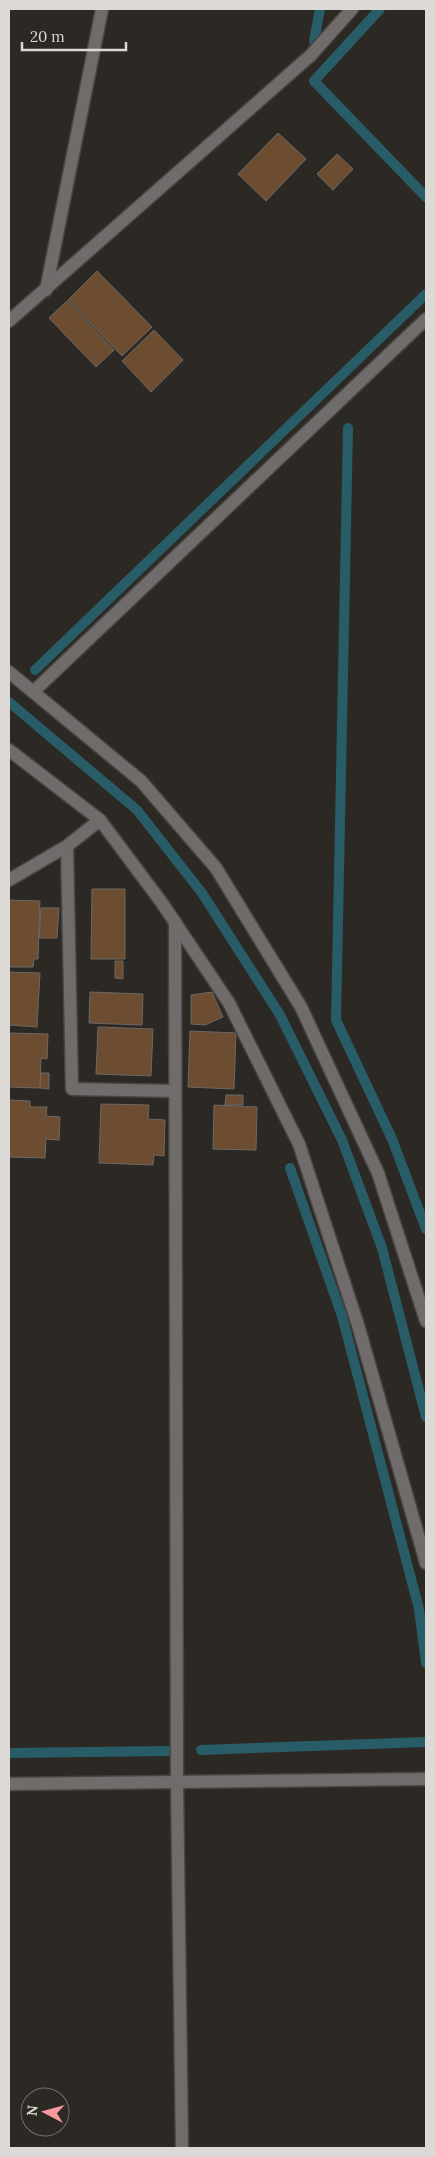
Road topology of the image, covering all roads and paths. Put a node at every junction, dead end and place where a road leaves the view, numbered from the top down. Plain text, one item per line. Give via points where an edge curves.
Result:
1 (102, 9) edge
2 (352, 9) edge
3 (46, 290) junction
4 (426, 319) edge
5 (9, 321) edge
6 (9, 672) edge
7 (33, 692) junction
8 (9, 750) edge
9 (100, 820) junction
10 (67, 846) junction
11 (9, 880) edge
12 (175, 922) junction
13 (175, 1091) junction
14 (426, 1321) edge
15 (426, 1563) edge
16 (426, 1779) edge
17 (177, 1782) junction
18 (9, 1784) edge
19 (182, 2148) edge

1 - 3 street
2 - 3 street via 312,55
3 - 5 street
4 - 7 street
6 - 7 street
7 - 14 street via 141,781 216,868 301,1007 378,1173
8 - 9 street
9 - 10 street
9 - 12 street
10 - 11 street
10 - 13 street via 72,1089
12 - 13 street
12 - 15 street via 229,1003 299,1144 358,1326
13 - 17 street
16 - 17 street
17 - 18 street
17 - 19 street

